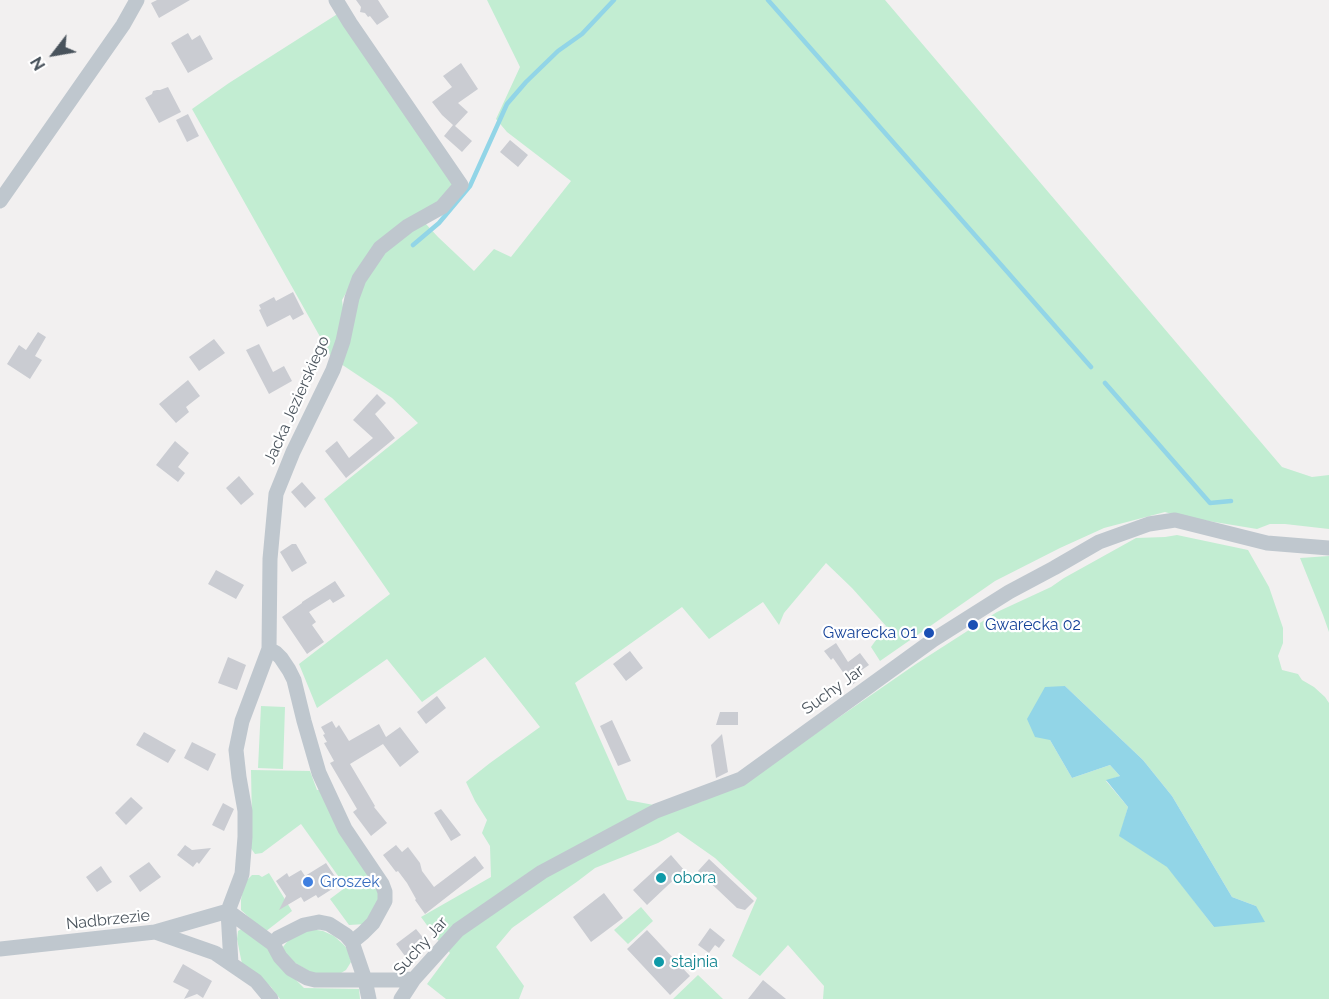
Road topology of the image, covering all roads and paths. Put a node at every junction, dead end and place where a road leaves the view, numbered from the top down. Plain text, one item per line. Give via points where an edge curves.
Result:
1 (137, 0) edge
2 (336, 0) edge
3 (0, 201) edge
4 (1329, 548) edge
5 (269, 649) junction
6 (228, 910) junction
7 (155, 932) junction
8 (352, 942) junction
9 (273, 944) junction
10 (0, 949) edge
11 (231, 964) junction
12 (414, 979) junction
13 (365, 980) junction
14 (271, 999) edge
15 (369, 999) edge
16 (401, 999) edge

1 - 3 street
2 - 5 street, Jacka Jezierskiego via 461,185 442,207 380,248 359,279 333,370 276,494 270,559
4 - 12 street, Suchy Jar via 1267,543 1175,520 1149,524 1099,542 924,646 741,779 656,811 542,872 458,930
5 - 6 street via 242,721 236,750 245,837 242,874
5 - 8 street via 281,658 294,680 319,773 345,829 385,892 385,901 373,923
6 - 7 street
6 - 9 street
6 - 11 street
7 - 10 street, Nadbrzezie
7 - 11 street, Nadbrzezie via 215,953
8 - 9 street via 338,929 319,922 304,925
8 - 13 street
9 - 13 street via 291,969 307,978
11 - 14 street, Nadbrzezie via 256,981
12 - 13 street
12 - 16 street, Suchy Jar
13 - 15 street

